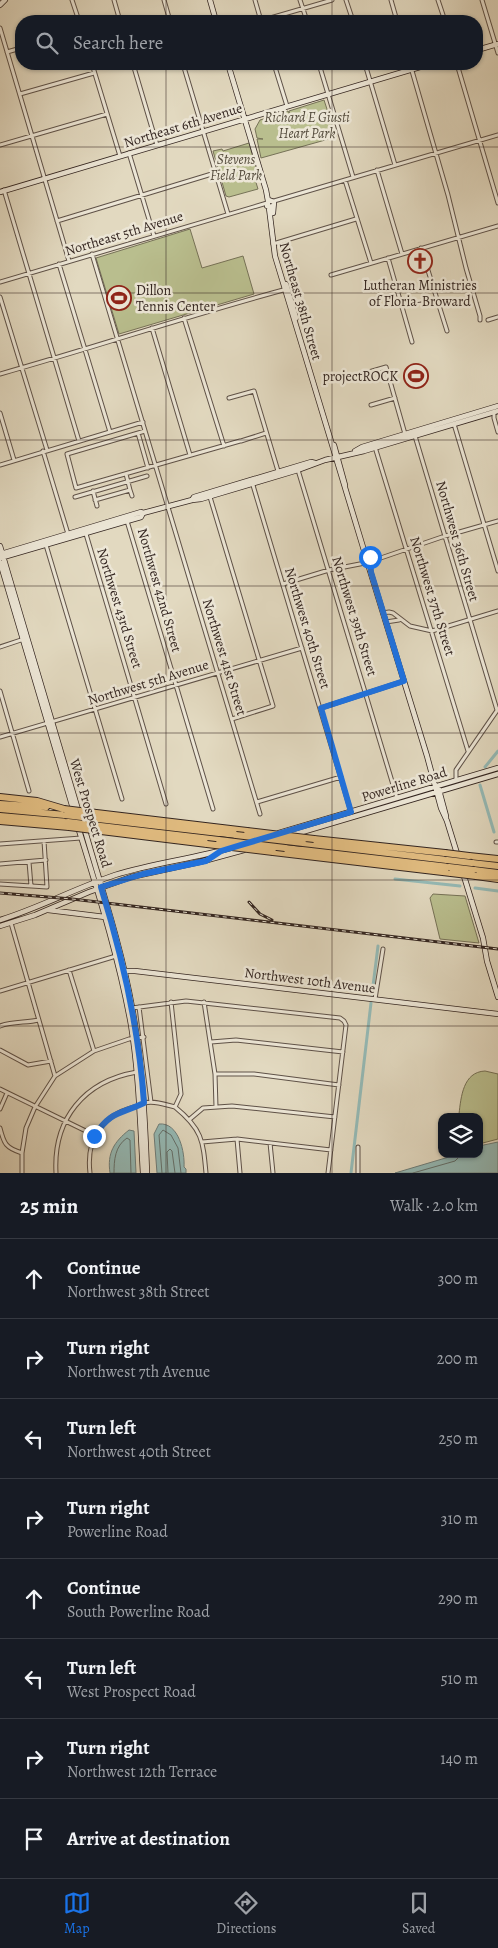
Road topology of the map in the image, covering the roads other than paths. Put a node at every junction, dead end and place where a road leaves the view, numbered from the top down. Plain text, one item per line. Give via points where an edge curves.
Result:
1 (5, 0) edge
2 (72, 0) edge
3 (114, 0) edge
4 (164, 0) edge
5 (210, 0) edge
6 (255, 0) edge
7 (300, 0) edge
8 (332, 0) edge
9 (346, 0) edge
10 (391, 0) edge
11 (438, 0) edge
12 (482, 0) edge
13 (0, 5) edge
14 (303, 9) junction
15 (77, 15) edge
16 (118, 15) edge
17 (168, 15) edge
18 (214, 15) edge
19 (259, 15) edge
20 (282, 15) edge
21 (304, 15) edge
22 (351, 15) edge
23 (396, 15) edge
24 (443, 15) edge
25 (0, 28) edge
26 (497, 44) edge
27 (483, 48) edge
28 (15, 50) edge
29 (7, 52) junction
30 (498, 53) edge
31 (93, 70) edge
32 (135, 70) edge
33 (185, 70) edge
34 (230, 70) edge
35 (276, 70) edge
36 (321, 70) edge
37 (367, 70) edge
38 (400, 70) edge
39 (412, 70) edge
40 (459, 70) edge
41 (94, 73) junction
42 (370, 81) junction
43 (20, 94) junction
44 (328, 94) junction
45 (286, 106) junction
46 (107, 114) junction
47 (245, 119) junction
48 (202, 131) junction
49 (498, 135) edge
50 (32, 136) junction
51 (480, 140) junction
52 (0, 145) edge
53 (157, 145) junction
54 (128, 153) junction
55 (436, 153) junction
56 (120, 156) junction
57 (395, 165) junction
58 (377, 170) junction
59 (215, 173) junction
60 (45, 178) junction
61 (353, 178) junction
62 (345, 180) junction
63 (2, 191) edge
64 (140, 195) junction
65 (498, 202) edge
66 (270, 204) junction
67 (228, 214) junction
68 (356, 219) junction
69 (57, 221) junction
70 (498, 226) edge
71 (154, 236) junction
72 (460, 237) junction
73 (274, 243) junction
74 (421, 248) junction
75 (92, 254) junction
76 (402, 254) junction
77 (388, 258) junction
78 (69, 261) junction
79 (371, 263) junction
80 (59, 264) junction
81 (28, 274) junction
82 (331, 275) dead end
83 (0, 282) edge
84 (286, 289) junction
85 (0, 296) edge
86 (498, 317) edge
87 (184, 318) junction
88 (480, 320) dead end
89 (488, 320) dead end
90 (152, 328) junction
91 (446, 331) dead end
92 (118, 340) junction
93 (412, 342) dead end
94 (85, 350) junction
95 (54, 358) junction
96 (22, 368) junction
97 (0, 374) edge
98 (362, 374) dead end
99 (229, 398) dead end
100 (395, 398) junction
101 (371, 405) dead end
102 (493, 410) edge
103 (0, 413) edge
104 (143, 422) junction
105 (454, 424) junction
106 (418, 430) junction
107 (145, 431) junction
108 (110, 432) junction
109 (498, 432) edge
110 (138, 433) junction
111 (266, 433) junction
112 (405, 434) junction
113 (415, 436) junction
114 (400, 440) junction
115 (78, 441) junction
116 (224, 446) junction
117 (375, 448) junction
118 (45, 451) junction
119 (354, 452) junction
120 (190, 455) junction
121 (336, 457) junction
122 (14, 460) junction
123 (315, 463) junction
124 (0, 465) edge
125 (156, 466) junction
126 (148, 468) junction
127 (139, 470) junction
128 (298, 470) junction
129 (278, 471) junction
130 (126, 474) junction
131 (147, 476) dead end
132 (141, 478) junction
133 (128, 482) junction
134 (252, 482) junction
135 (130, 490) junction
136 (93, 492) junction
137 (75, 496) dead end
138 (132, 496) dead end
139 (210, 497) junction
140 (95, 500) junction
141 (192, 500) junction
142 (97, 506) dead end
143 (168, 506) junction
144 (143, 514) junction
145 (128, 521) junction
146 (498, 521) edge
147 (485, 526) junction
148 (89, 528) junction
149 (68, 534) junction
150 (86, 534) junction
151 (445, 536) junction
152 (46, 545) junction
153 (0, 546) edge
154 (406, 548) junction
155 (1, 557) edge
156 (368, 560) junction
157 (329, 570) junction
158 (498, 571) edge
159 (283, 584) junction
160 (498, 612) edge
161 (383, 613) junction
162 (399, 620) junction
163 (470, 620) junction
164 (386, 622) junction
165 (432, 630) junction
166 (25, 639) junction
167 (0, 647) edge
168 (302, 648) junction
169 (259, 660) junction
170 (218, 673) junction
171 (404, 681) junction
172 (176, 685) junction
173 (0, 691) edge
174 (366, 694) junction
175 (135, 697) junction
176 (321, 708) junction
177 (96, 709) junction
178 (497, 709) edge
179 (232, 718) junction
180 (50, 722) junction
181 (12, 733) junction
182 (0, 737) edge
183 (468, 752) junction
184 (498, 773) edge
185 (341, 777) junction
186 (456, 780) junction
187 (437, 788) junction
188 (29, 791) dead end
189 (0, 797) edge
190 (398, 798) junction
191 (122, 799) dead end
192 (257, 802) junction
193 (0, 804) edge
194 (166, 804) dead end
195 (367, 807) junction
196 (0, 809) edge
197 (213, 809) dead end
198 (65, 812) junction
199 (351, 812) junction
200 (260, 814) dead end
201 (89, 815) junction
202 (358, 815) junction
203 (0, 816) edge
204 (341, 820) junction
205 (0, 821) edge
206 (69, 825) junction
207 (93, 828) junction
208 (82, 838) junction
209 (44, 841) junction
210 (0, 844) edge
211 (221, 851) junction
212 (446, 856) junction
213 (471, 859) junction
214 (498, 859) edge
215 (46, 860) junction
216 (206, 861) junction
217 (29, 862) junction
218 (0, 864) edge
219 (498, 866) edge
220 (450, 870) junction
221 (475, 873) junction
222 (498, 873) edge
223 (498, 879) edge
224 (97, 882) junction
225 (0, 884) edge
226 (31, 886) junction
227 (99, 888) junction
228 (46, 910) junction
229 (105, 917) junction
230 (0, 920) edge
231 (11, 922) junction
232 (0, 926) edge
233 (382, 949) dead end
234 (116, 956) junction
235 (69, 970) junction
236 (122, 971) junction
237 (28, 982) junction
238 (0, 991) edge
239 (498, 997) edge
240 (375, 999) junction
241 (171, 1002) junction
242 (204, 1002) junction
243 (139, 1007) junction
244 (132, 1008) junction
245 (498, 1014) edge
246 (39, 1020) junction
247 (0, 1026) edge
248 (144, 1037) junction
249 (135, 1038) junction
250 (211, 1042) junction
251 (0, 1050) edge
252 (94, 1050) junction
253 (342, 1052) junction
254 (51, 1061) junction
255 (137, 1072) junction
256 (215, 1074) junction
257 (55, 1076) junction
258 (339, 1085) junction
259 (0, 1089) edge
260 (7, 1092) junction
261 (150, 1102) junction
262 (141, 1104) junction
263 (35, 1107) junction
264 (175, 1107) junction
265 (216, 1107) junction
266 (0, 1108) edge
267 (335, 1117) junction
268 (190, 1119) junction
269 (65, 1122) junction
270 (0, 1128) edge
271 (94, 1136) junction
272 (237, 1139) junction
273 (202, 1142) junction
274 (270, 1144) junction
275 (358, 1147) dead end
276 (331, 1150) junction
277 (22, 1153) junction
278 (22, 1173) edge
279 (56, 1173) edge
280 (90, 1173) edge
281 (143, 1173) edge
282 (148, 1173) edge
283 (206, 1173) edge
284 (240, 1173) edge
285 (273, 1173) edge
286 (328, 1173) edge
287 (358, 1173) edge

1 - 13 main road
2 - 15 street
3 - 16 street
4 - 17 street
5 - 18 main road
6 - 19 street
7 - 14 street
8 - 14 street
9 - 22 street
10 - 23 street
11 - 24 street
12 - 26 street
14 - 20 street
14 - 21 street
25 - 29 street
26 - 27 main road
26 - 30 street
28 - 29 street
29 - 43 street
31 - 41 street
32 - 53 street
33 - 48 street
34 - 47 main road, Northeast 38th Street
35 - 45 street
36 - 44 street
37 - 42 street
38 - 42 main road, Northeast 6th Avenue
39 - 55 street
40 - 51 street
41 - 43 street
41 - 46 street
42 - 44 main road, Northeast 6th Avenue
42 - 57 street
43 - 50 street
44 - 45 main road, Northeast 6th Avenue
44 - 61 street
45 - 47 main road, Northeast 6th Avenue
46 - 50 street
46 - 56 street
47 - 48 main road, Northeast 6th Avenue
47 - 66 main road, Northeast 38th Street
48 - 53 main road, Northeast 6th Avenue
48 - 59 street
49 - 51 street, Northeast 5th Avenue
50 - 52 street
50 - 60 street
51 - 55 street, Northeast 5th Avenue
51 - 65 street
53 - 54 main road, Northeast 6th Avenue
54 - 56 main road, Northeast 6th Avenue
54 - 64 street
55 - 57 street, Northeast 5th Avenue
55 - 72 street
56 - 60 main road, Northeast 6th Avenue
57 - 58 street, Northeast 5th Avenue
58 - 61 street, Northeast 5th Avenue
58 - 76 street
59 - 64 street
59 - 67 street
60 - 63 main road, Northeast 6th Avenue
60 - 69 street
61 - 62 street, Northeast 5th Avenue
62 - 66 street, Northeast 5th Avenue
62 - 68 street
63 - 81 street
64 - 69 street
64 - 71 street
66 - 67 street, Northeast 5th Avenue
66 - 73 main road, Northeast 38th Street
67 - 71 street, Northeast 5th Avenue
68 - 73 street
68 - 79 street
69 - 78 street
70 - 72 street
71 - 75 street, Northeast 5th Avenue
72 - 74 street
72 - 88 street
73 - 84 main road, Northeast 38th Street
74 - 76 street
74 - 91 street
75 - 78 street, Northeast 5th Avenue
75 - 92 street, Northwest 41st Street
76 - 77 street
77 - 79 street
77 - 93 street
78 - 80 street, Northeast 5th Avenue
79 - 82 street
80 - 81 street, Northeast 5th Avenue
80 - 94 street
81 - 83 street, Northeast 5th Avenue
81 - 95 street
84 - 87 street
84 - 121 main road, Northeast 38th Street
85 - 96 street
86 - 89 street
87 - 90 street
87 - 116 street
90 - 92 street
90 - 120 street
92 - 94 street
92 - 104 street, Northwest 41st Street
94 - 95 street
94 - 108 street
95 - 96 street
95 - 115 street
96 - 97 street
96 - 118 street
98 - 100 street via 386,367
99 - 111 street via 254,391
100 - 101 street
100 - 112 street
102 - 105 main road
102 - 106 main road
102 - 109 street
103 - 122 street
104 - 107 street, Northwest 41st Street
104 - 108 street
105 - 113 main road
105 - 147 street
106 - 112 main road
106 - 113 main road
107 - 110 street
107 - 125 street, Northwest 41st Street
108 - 115 street
110 - 126 street
110 - 130 street via 67,455 76,488
111 - 116 street
111 - 129 street
112 - 114 main road
112 - 119 main road
113 - 114 main road
113 - 151 street, Northwest 36th Street
114 - 117 main road
115 - 118 street
116 - 120 street
117 - 119 main road
117 - 154 street, Northwest 37th Street
118 - 122 street
118 - 149 street
119 - 121 main road
120 - 125 street
121 - 123 main road
121 - 156 main road, Northeast 38th Street
122 - 124 street
123 - 128 main road
123 - 129 main road
125 - 126 street
125 - 143 street, Northwest 41st Street
126 - 127 street
127 - 130 street
127 - 132 street
128 - 134 main road
128 - 157 street, Northwest 39th Street
129 - 134 main road
130 - 133 street
131 - 132 street
132 - 133 street
133 - 135 street
133 - 136 street
134 - 139 main road
134 - 141 main road
134 - 159 street, Northwest 40th Street
135 - 138 street
135 - 140 street
136 - 137 street
136 - 140 street
139 - 141 main road
139 - 169 street
140 - 142 street
141 - 143 main road
143 - 144 main road
143 - 170 street, Northwest 41st Street
144 - 145 main road
144 - 148 main road
145 - 150 main road
145 - 172 street, Northwest 42nd Street
146 - 147 street
147 - 151 street
147 - 158 street
148 - 149 main road
148 - 150 main road
149 - 155 main road
150 - 152 main road
150 - 175 street, Northwest 43rd Street
151 - 154 street
151 - 163 street, Northwest 36th Street
152 - 155 main road
152 - 177 street
153 - 155 main road, West Prospect Road
154 - 156 street
154 - 165 street, Northwest 37th Street
155 - 166 main road, West Prospect Road
156 - 157 street
156 - 161 main road, Northeast 38th Street
157 - 159 street
157 - 174 street, Northwest 39th Street
159 - 168 street, Northwest 40th Street
160 - 163 street
161 - 162 street via 389,612
161 - 164 main road, Northeast 38th Street
162 - 164 street
162 - 165 street via 410,626
163 - 165 street
163 - 178 street, Northwest 36th Street
164 - 171 main road, Northeast 38th Street
165 - 183 street, Northwest 37th Street
166 - 167 street
166 - 180 main road, West Prospect Road
168 - 169 street, Northwest 5th Avenue
168 - 176 street, Northwest 40th Street
169 - 170 street, Northwest 5th Avenue
169 - 179 street via 273,706
170 - 172 street, Northwest 5th Avenue
170 - 179 street, Northwest 41st Street
171 - 174 street
171 - 187 main road, Northeast 38th Street
172 - 175 street, Northwest 5th Avenue
172 - 197 street, Northwest 42nd Street
173 - 181 street
174 - 176 street
174 - 190 street, Northwest 39th Street
175 - 177 street, Northwest 5th Avenue
175 - 194 street, Northwest 43rd Street
176 - 185 street, Northwest 40th Street
177 - 180 street, Northwest 5th Avenue
177 - 191 street
178 - 183 street
179 - 192 street, Northwest 41st Street
180 - 181 street, Northwest 5th Avenue
180 - 208 main road, West Prospect Road
180 - 224 main road, West Prospect Road
181 - 182 street, Northwest 5th Avenue
181 - 188 street
183 - 186 street via 456,770
184 - 186 main road, Powerline Road
184 - 187 main road, Powerline Road
185 - 192 street
185 - 199 street, Northwest 40th Street
186 - 187 main road, Powerline Road
187 - 190 main road, Powerline Road
187 - 202 main road, Powerline Road
187 - 239 main road, Northeast 38th Street
189 - 198 highway via 37,801
190 - 195 main road, Powerline Road
192 - 200 street, Northwest 41st Street
193 - 198 highway
195 - 199 main road, Powerline Road
195 - 202 main road
196 - 198 highway
198 - 201 highway, bridge
199 - 204 main road
199 - 211 main road, Powerline Road
201 - 212 highway, bridge
201 - 212 highway, bridge via 302,843
202 - 204 main road, Powerline Road
203 - 206 highway
204 - 216 main road, Powerline Road
205 - 206 highway
206 - 207 highway, bridge
207 - 220 highway, bridge via 218,840
207 - 220 highway, bridge via 206,844
208 - 209 street
208 - 224 main road, West Prospect Road
209 - 210 street
209 - 215 street
211 - 216 main road
211 - 224 main road, Powerline Road via 145,867
212 - 213 highway, bridge
213 - 214 highway
213 - 219 highway
215 - 217 street
215 - 226 street via 48,887
216 - 227 main road, Powerline Road via 143,874
217 - 218 street
217 - 226 street
220 - 221 highway, bridge
221 - 222 highway
221 - 223 highway
224 - 227 main road, West Prospect Road
224 - 230 main road, Powerline Road
225 - 226 street
227 - 228 main road, Powerline Road
227 - 229 main road, West Prospect Road
227 - 236 main road, West Prospect Road
228 - 229 main road
228 - 231 main road, Powerline Road
229 - 234 main road, West Prospect Road
231 - 232 main road, Powerline Road
231 - 237 street
233 - 240 street
234 - 235 street
234 - 236 main road, West Prospect Road
235 - 237 street
235 - 252 street
236 - 240 main road, Northwest 10th Avenue
236 - 244 main road, West Prospect Road
236 - 249 main road, West Prospect Road
237 - 238 street
237 - 246 street
240 - 245 main road, Northwest 10th Avenue
241 - 242 street
241 - 243 street
241 - 264 street via 182,1094
242 - 250 street
242 - 253 street via 340,1018 346,1025
243 - 244 street
243 - 248 street
244 - 249 main road, West Prospect Road
246 - 247 street via 27,1023 14,1021
246 - 254 street
248 - 249 street
248 - 261 street
249 - 252 street
249 - 255 main road, West Prospect Road
249 - 262 main road, West Prospect Road
250 - 253 street via 236,1040
250 - 256 street
251 - 254 street via 28,1065
252 - 257 street
253 - 258 street
254 - 257 street
255 - 262 main road, West Prospect Road
255 - 269 street via 91,1090 79,1100
256 - 258 street via 246,1074
256 - 265 street
257 - 263 street
258 - 267 street
259 - 260 street
260 - 263 street
260 - 266 street
261 - 262 street
261 - 264 street
262 - 271 street via 104,1121
262 - 281 main road, West Prospect Road
262 - 282 main road, West Prospect Road
263 - 269 street
263 - 277 street via 26,1128
264 - 268 street
265 - 267 street
265 - 268 street via 203,1108
267 - 276 street
268 - 273 street
269 - 271 street
269 - 279 street via 57,1144
270 - 277 street via 4,1143
271 - 280 street via 88,1160
272 - 273 street
272 - 274 street
272 - 284 street
273 - 283 street
274 - 276 street
274 - 285 street
275 - 287 street
276 - 286 street
277 - 278 street

